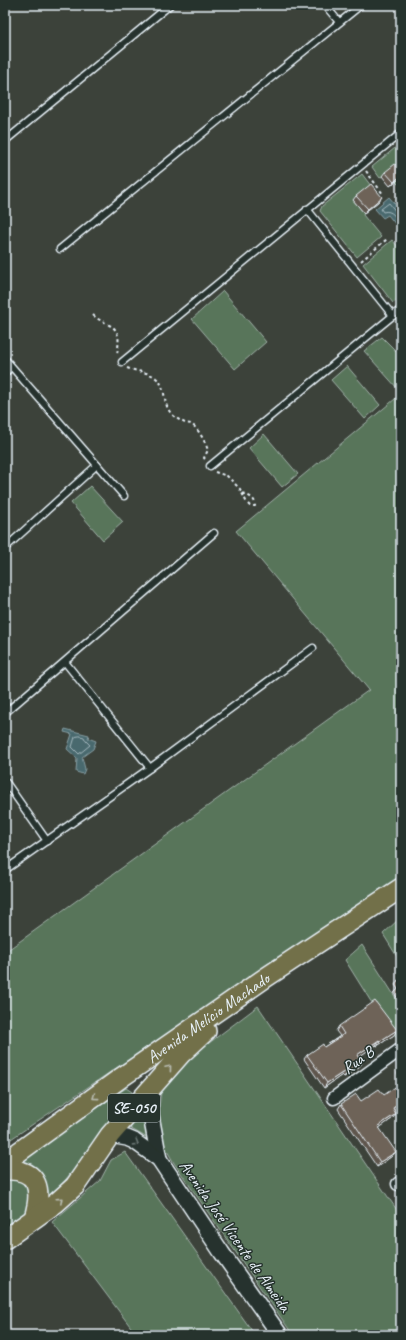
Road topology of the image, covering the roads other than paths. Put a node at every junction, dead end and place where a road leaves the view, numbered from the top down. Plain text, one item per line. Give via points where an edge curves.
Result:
1 (170, 5) edge
2 (325, 5) edge
3 (361, 5) edge
4 (339, 22) junction
5 (401, 133) edge
6 (5, 141) edge
7 (308, 209) junction
8 (60, 249) dead end
9 (401, 309) edge
10 (393, 316) junction
11 (5, 360) edge
12 (122, 362) road end
13 (11, 367) junction
14 (5, 373) edge
15 (97, 465) junction
16 (210, 466) road end
17 (124, 496) dead end
18 (214, 533) dead end
19 (5, 548) edge
20 (313, 648) dead end
21 (65, 662) junction
22 (5, 713) edge
23 (150, 768) junction
24 (5, 781) edge
25 (47, 841) junction
26 (5, 870) edge
27 (401, 888) edge
28 (265, 978) junction
29 (401, 1049) edge
30 (122, 1077) junction
31 (147, 1094) junction
32 (334, 1098) dead end
33 (110, 1135) junction
34 (159, 1159) junction
35 (5, 1162) edge
36 (5, 1170) edge
37 (34, 1218) junction
38 (5, 1239) edge
39 (280, 1335) edge

1 - 6 lane
2 - 4 lane
3 - 4 lane
4 - 8 lane
5 - 7 lane
7 - 10 lane
7 - 12 lane
9 - 10 lane
10 - 16 lane
11 - 13 lane
13 - 14 lane
13 - 15 lane
15 - 17 lane
15 - 19 lane
18 - 21 lane
20 - 23 lane
21 - 22 lane
21 - 23 lane
23 - 25 lane
24 - 25 lane
25 - 26 lane
27 - 28 main road, SE-050
28 - 30 main road, Avenida Melício Machado / SE-050
31 -> 28 main road, Avenida Melício Machado / SE-050 via 181,1054
29 - 32 street, Rua B
30 - 31 main road via 131,1077 139,1081 144,1085
30 -> 35 main road, Avenida Melício Machado / SE-050
31 - 33 main road, Avenida Melício Machado / SE-050
31 - 34 street
33 -> 34 street via 134,1141
37 -> 33 main road, Avenida Melício Machado / SE-050 via 75,1186
34 - 39 street, Avenida José Vicente de Almeida
36 - 37 main road via 26,1173 32,1178 39,1197
37 - 38 main road, Avenida Melício Machado / SE-050

